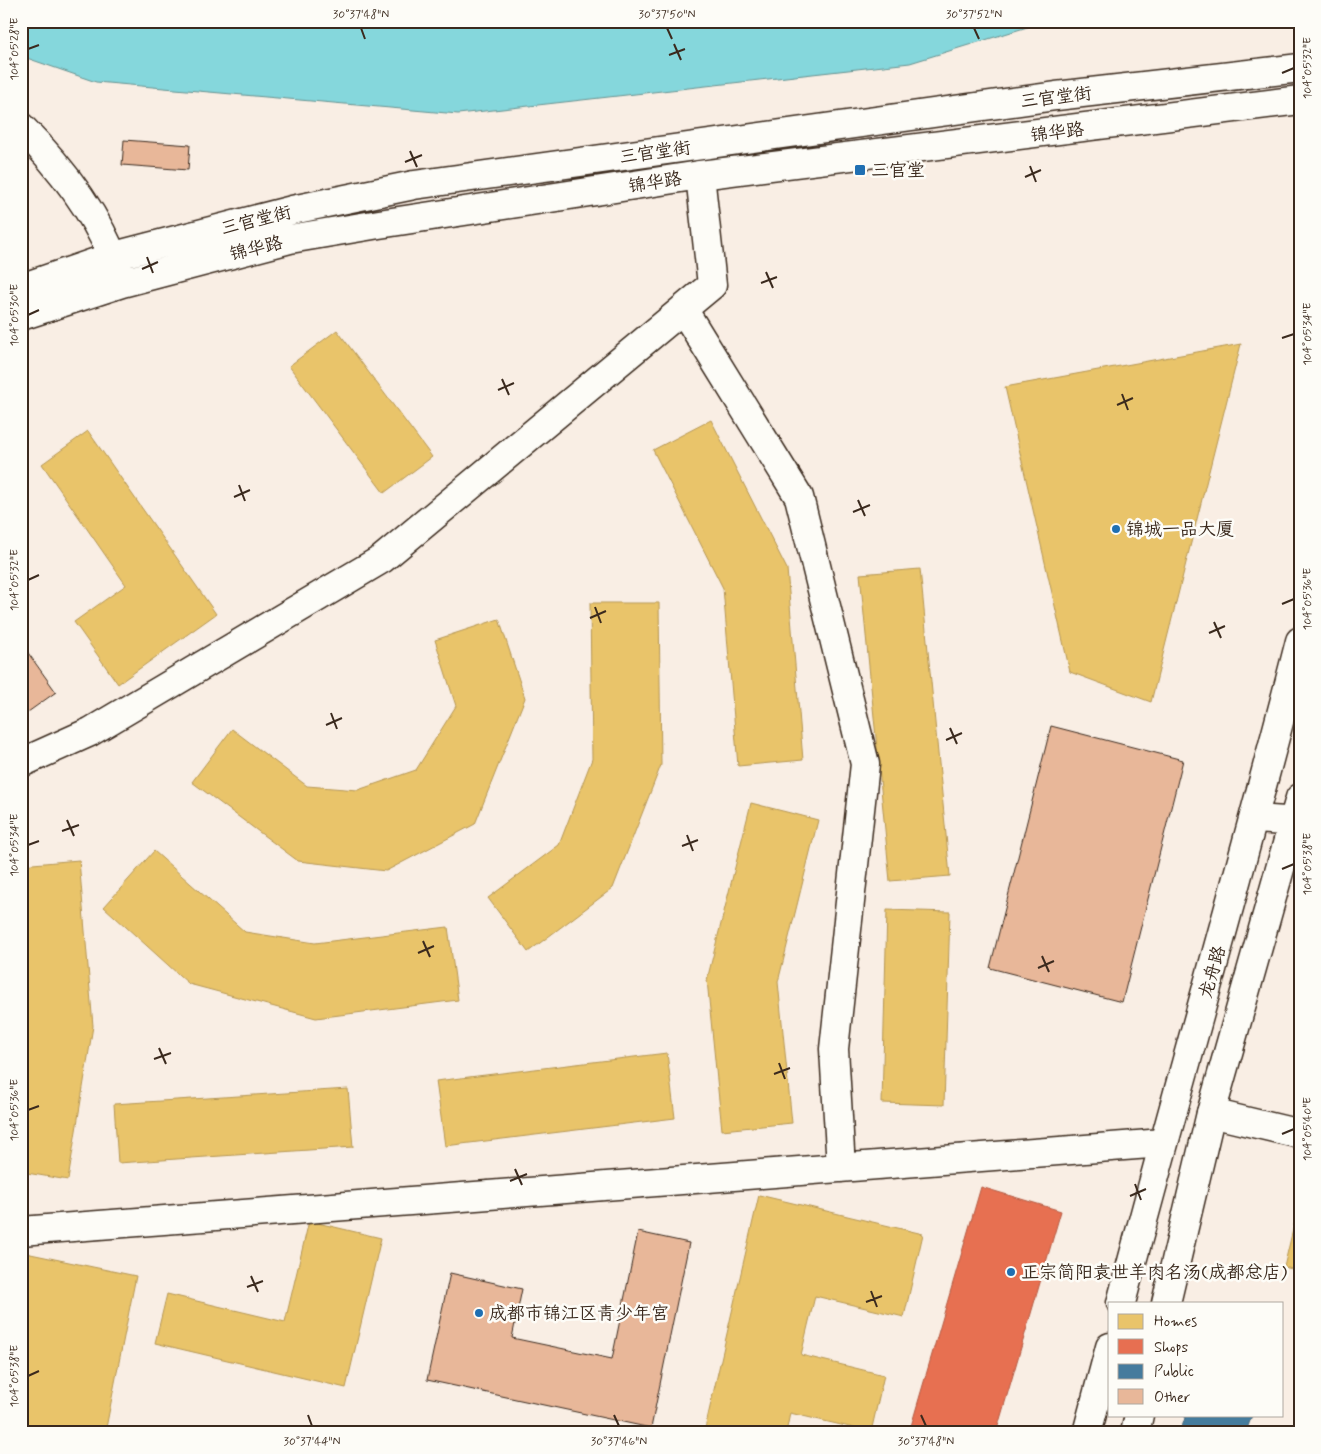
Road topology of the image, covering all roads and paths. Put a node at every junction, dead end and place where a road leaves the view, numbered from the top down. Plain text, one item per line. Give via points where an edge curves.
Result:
1 (1300, 68) edge
2 (1300, 100) edge
3 (21, 127) edge
4 (700, 175) junction
5 (114, 256) junction
6 (122, 283) junction
7 (21, 288) edge
8 (683, 309) junction
9 (21, 316) edge
10 (1300, 641) edge
11 (21, 764) edge
12 (1298, 814) edge
13 (1255, 819) junction
14 (1211, 1113) junction
15 (1300, 1134) edge
16 (1163, 1143) junction
17 (841, 1168) junction
18 (21, 1231) edge
19 (1121, 1302) edge
20 (1166, 1302) edge
21 (1108, 1354) edge
22 (1139, 1416) edge
23 (1087, 1433) edge
24 (1135, 1433) edge

1 - 5 main road, 三官堂街 via 1056,96 414,185 292,210
2 - 4 main road, 锦华路
3 - 5 main road via 45,151 90,210
4 - 6 main road, 锦华路 via 290,239
4 - 8 main road via 712,285
5 - 6 main road
5 - 7 main road, 三官堂街
6 - 9 main road, 锦华路
8 - 11 main road via 382,559 90,732
8 - 17 main road via 799,497 865,764 834,1048
10 - 13 main road, 龙舟路
12 - 13 main road
12 - 14 main road
13 - 16 main road, 龙舟路
14 - 15 main road
14 - 20 main road
16 - 17 main road
16 - 19 main road, 龙舟路
17 - 18 main road
21 - 23 main road
22 - 24 main road

